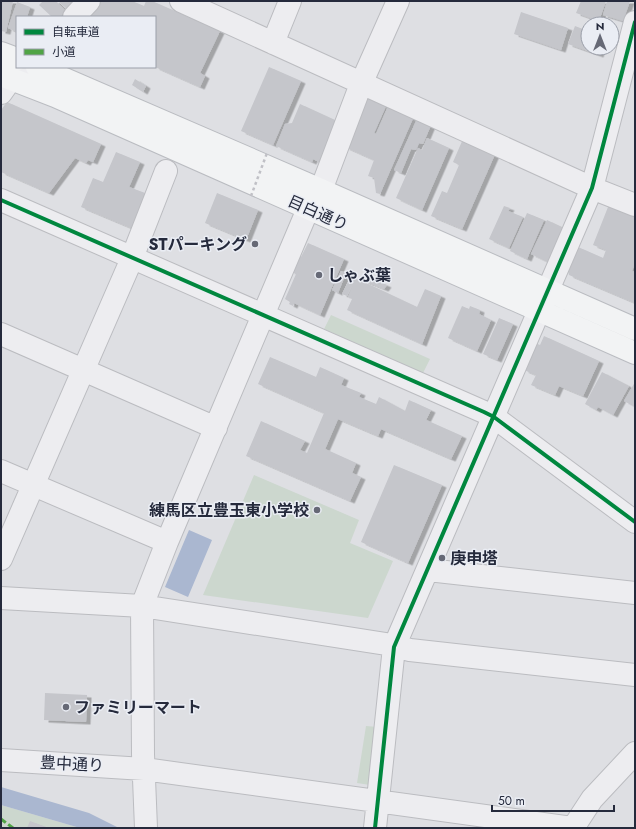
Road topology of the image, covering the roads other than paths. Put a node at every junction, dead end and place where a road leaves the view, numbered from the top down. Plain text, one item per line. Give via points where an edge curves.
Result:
1 (89, 1) edge
2 (181, 1) edge
3 (290, 1) edge
4 (398, 1) edge
5 (75, 16) edge
6 (635, 22) edge
7 (273, 43) junction
8 (1, 53) edge
9 (39, 68) edge
10 (11, 75) edge
11 (361, 84) junction
12 (166, 171) dead end
13 (592, 188) junction
14 (321, 190) junction
15 (1, 200) edge
16 (635, 205) edge
17 (308, 209) junction
18 (131, 258) junction
19 (544, 301) junction
20 (263, 316) junction
21 (635, 328) edge
22 (1, 334) edge
23 (635, 353) edge
24 (84, 370) junction
25 (494, 417) junction
26 (216, 428) junction
27 (1, 470) edge
28 (32, 484) junction
29 (635, 522) edge
30 (167, 542) junction
31 (1, 559) edge
32 (428, 570) junction
33 (635, 594) edge
34 (1, 598) edge
35 (142, 606) junction
36 (394, 647) junction
37 (635, 675) edge
38 (635, 753) edge
39 (1, 760) edge
40 (144, 769) junction
41 (378, 801) junction
42 (146, 828) edge
43 (375, 828) edge
44 (572, 828) edge

1 - 5 street
2 - 7 street
3 - 7 street
4 - 11 street
6 - 13 street
7 - 11 street
8 - 10 main road, 目白通り
9 - 14 main road, 目白通り
10 - 17 main road, 目白通り
11 - 13 street
11 - 14 street
12 - 18 street
13 - 16 street
13 - 19 street
14 - 19 main road, 目白通り
15 - 18 street
17 - 19 main road, 目白通り
17 - 20 street
18 - 20 street
18 - 24 street
19 - 21 main road, 目白通り
19 - 23 main road, 目白通り
19 - 25 street
20 - 25 street
20 - 26 street
22 - 24 street
24 - 26 street
24 - 28 street
25 - 29 street
25 - 32 street
26 - 30 street
27 - 28 street
28 - 30 street
28 - 31 street
30 - 35 street
32 - 33 street
32 - 36 street
34 - 35 street
35 - 36 street
35 - 40 street
36 - 37 street
36 - 41 street
38 - 44 street via 592,799
39 - 40 street, 豊中通り
40 - 41 street, 豊中通り
40 - 42 street
41 - 43 street
41 - 44 street, 豊中通り

